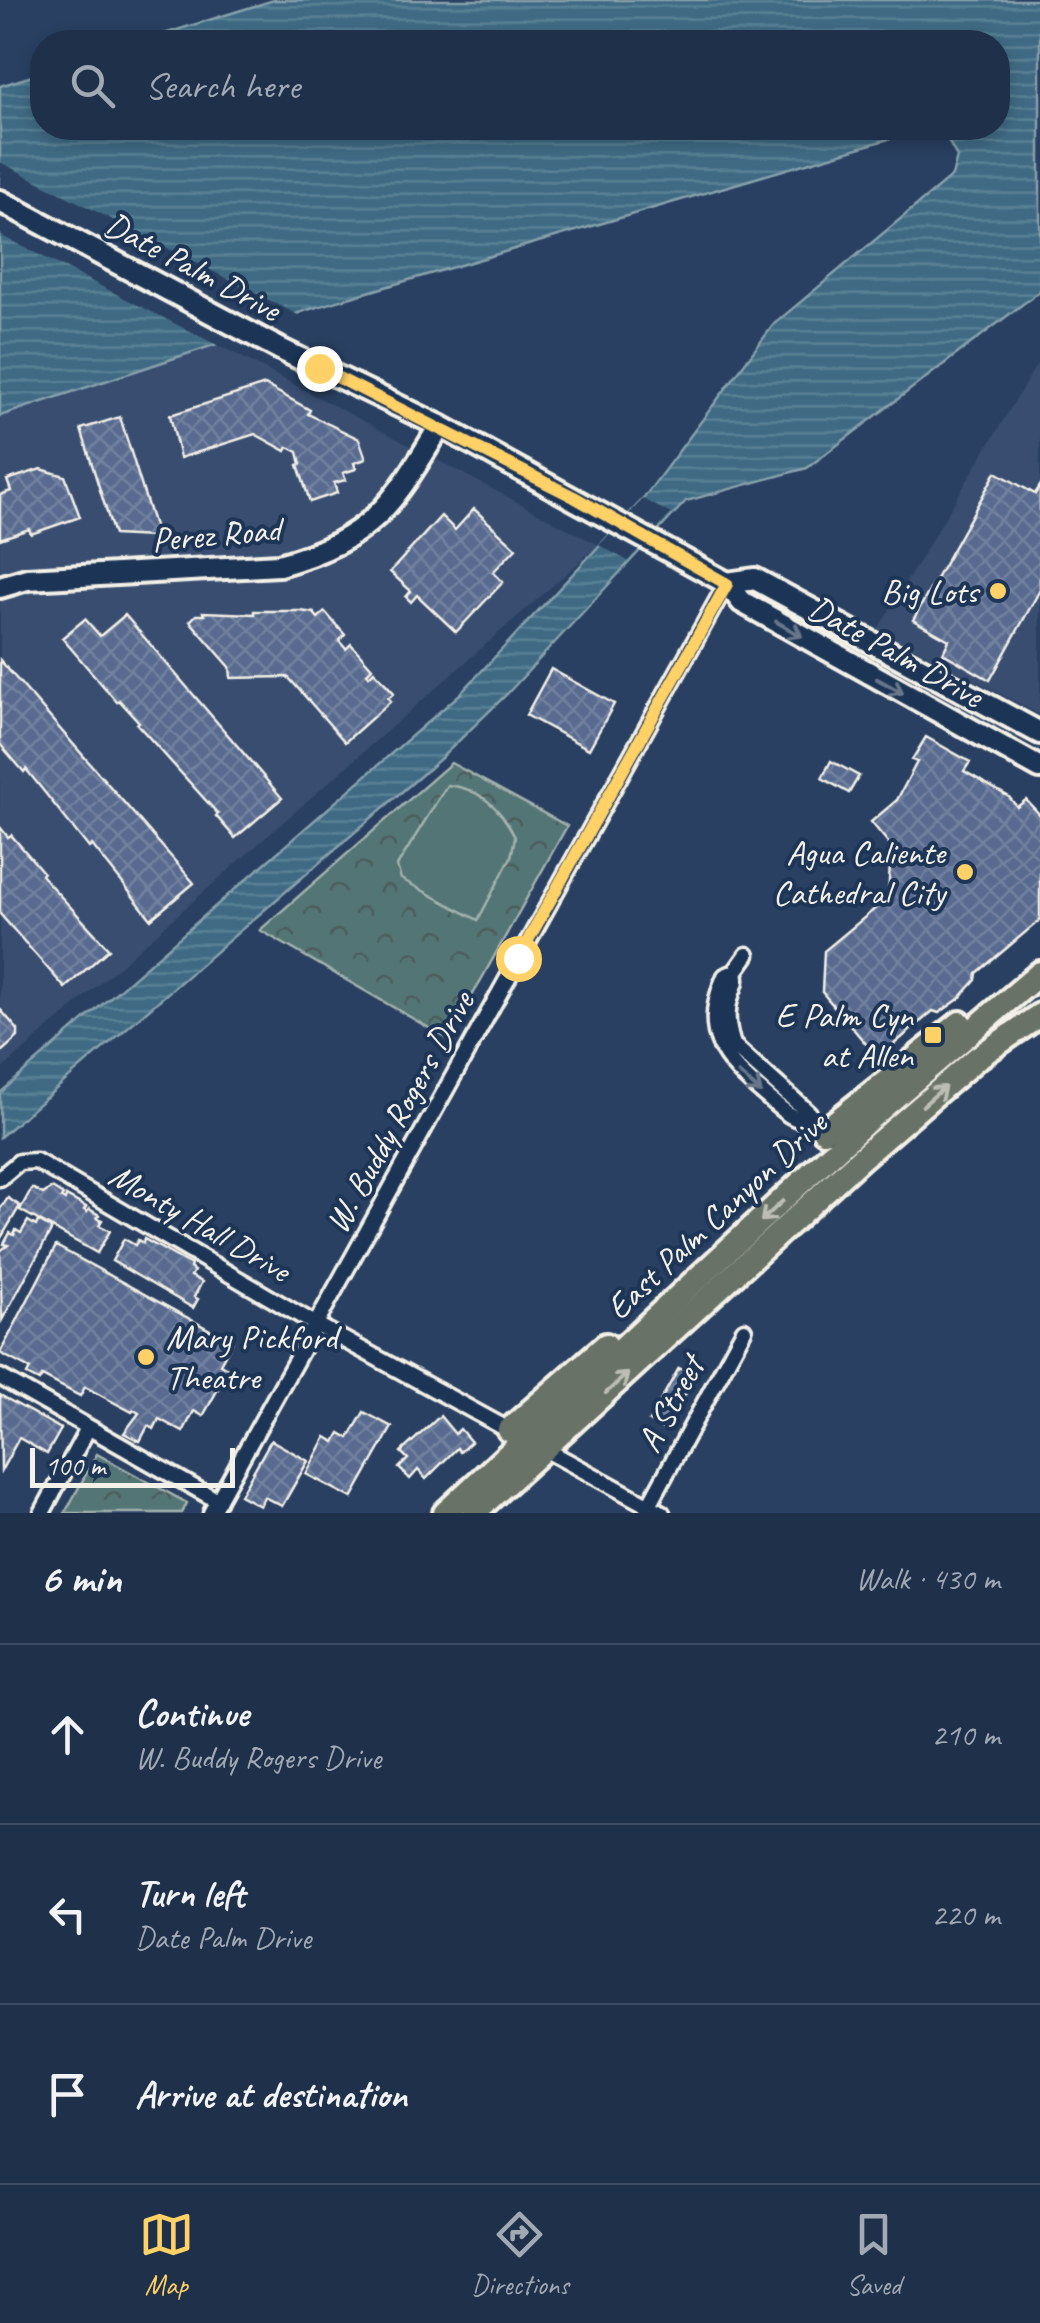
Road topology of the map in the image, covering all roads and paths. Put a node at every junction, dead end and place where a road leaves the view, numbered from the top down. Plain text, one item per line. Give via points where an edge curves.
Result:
1 (0, 201) edge
2 (440, 426) junction
3 (727, 584) junction
4 (0, 587) edge
5 (1040, 734) edge
6 (1040, 768) edge
7 (747, 954) dead end
8 (1040, 974) edge
9 (1016, 992) junction
10 (1040, 1015) edge
11 (818, 1127) junction
12 (852, 1152) junction
13 (0, 1178) edge
14 (315, 1324) junction
15 (744, 1330) dead end
16 (0, 1377) edge
17 (88, 1428) junction
18 (527, 1439) junction
19 (215, 1507) edge
20 (656, 1509) edge
21 (42, 1513) edge
22 (445, 1513) edge
23 (474, 1513) edge

1 - 2 main road, Date Palm Drive via 280,350
2 - 3 main road, Date Palm Drive
2 - 4 main road, Perez Road via 393,501 336,546 312,556 279,565 28,579
3 - 5 main road, Date Palm Drive via 755,579
3 -> 6 main road, Date Palm Drive via 742,602
3 - 14 street, W. Buddy Rogers Drive
7 - 11 street via 735,972 728,1012 734,1046
8 - 9 main road, East Palm Canyon Drive
9 - 11 main road via 954,1027
9 - 12 main road, East Palm Canyon Drive via 868,1120
12 -> 10 main road, East Palm Canyon Drive
11 - 12 street
18 -> 12 main road, East Palm Canyon Drive
12 -> 18 main road, East Palm Canyon Drive
13 - 14 street, Monty Hall Drive via 19,1162 36,1160
14 - 18 street, Monty Hall Drive
14 - 19 street, W. Buddy Rogers Drive
15 - 20 street, A Street
16 - 17 street
17 - 19 street
17 - 21 street
18 - 20 street, Monty Hall Drive
18 - 22 main road, East Palm Canyon Drive
18 - 23 main road, East Palm Canyon Drive

